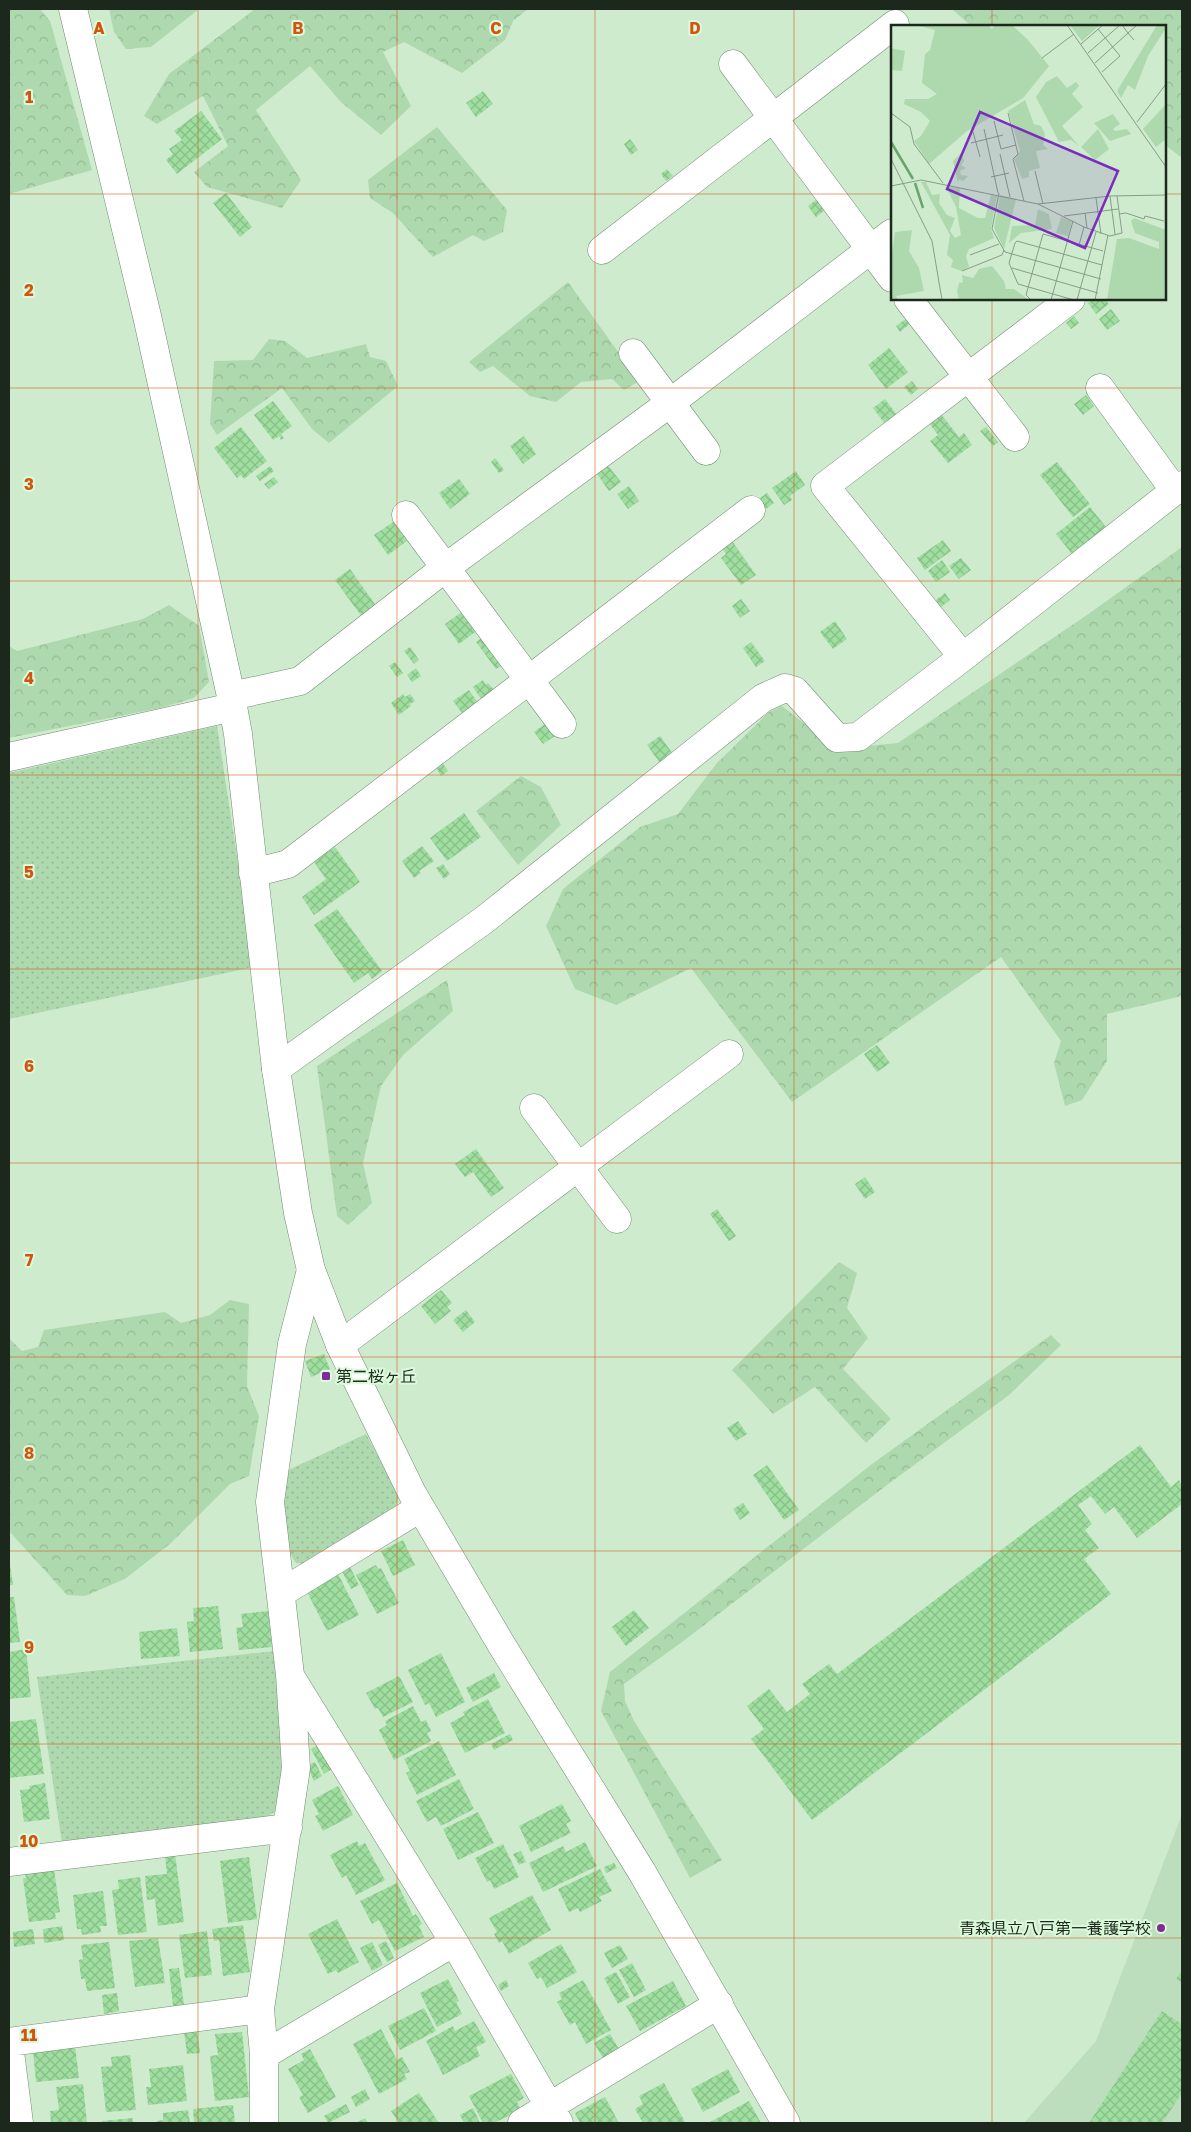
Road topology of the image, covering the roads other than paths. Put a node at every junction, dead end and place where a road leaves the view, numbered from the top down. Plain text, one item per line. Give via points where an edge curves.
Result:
1 (73, 9) edge
2 (891, 27) edge
3 (733, 64) dead end
4 (772, 118) junction
5 (891, 234) edge
6 (602, 250) dead end
7 (871, 250) junction
8 (891, 277) edge
9 (909, 300) edge
10 (1070, 300) edge
11 (633, 352) dead end
12 (968, 376) junction
13 (1100, 388) dead end
14 (670, 403) junction
15 (1015, 437) dead end
16 (706, 451) dead end
17 (1179, 488) edge
18 (751, 510) dead end
19 (406, 515) dead end
20 (445, 568) junction
21 (963, 657) junction
22 (528, 680) junction
23 (232, 702) junction
24 (562, 724) dead end
25 (9, 757) edge
26 (253, 873) junction
27 (729, 1054) dead end
28 (276, 1069) junction
29 (534, 1108) dead end
30 (578, 1167) junction
31 (617, 1219) dead end
32 (311, 1270) junction
33 (340, 1345) junction
34 (420, 1508) junction
35 (282, 1592) junction
36 (290, 1675) junction
37 (288, 1828) junction
38 (9, 1862) edge
39 (454, 1942) junction
40 (719, 2004) junction
41 (260, 2009) junction
42 (9, 2043) edge
43 (264, 2055) junction
44 (554, 2115) edge
45 (19, 2123) edge
46 (264, 2123) edge
47 (522, 2123) edge
48 (786, 2123) edge

1 - 23 street via 147,316
2 - 4 street
3 - 4 street
4 - 6 street
4 - 7 street
5 - 7 street
7 - 8 street
7 - 14 street
9 - 12 street
10 - 12 street
11 - 14 street
12 - 15 street
12 - 21 street via 824,486
13 - 17 street
14 - 16 street
14 - 20 street
17 - 21 street
18 - 22 street
19 - 20 street
20 - 22 street
20 - 23 street via 300,682
21 - 28 street via 858,737 836,738 795,690 784,688 763,698 484,920
22 - 24 street
22 - 26 street via 288,864
23 - 25 street
23 - 26 street
26 - 28 street
27 - 30 street
28 - 32 street via 298,1213
29 - 30 street
30 - 31 street
30 - 33 street
32 - 33 street
32 - 35 street via 292,1344 270,1502
33 - 34 street
34 - 35 street
34 - 40 street
35 - 36 street
36 - 37 street via 296,1768
36 - 39 street
37 - 38 street
37 - 41 street
39 - 43 street
39 - 44 street
40 - 44 street
40 - 48 street
41 - 42 street
41 - 43 street
42 - 45 street
43 - 46 street
44 - 47 street

